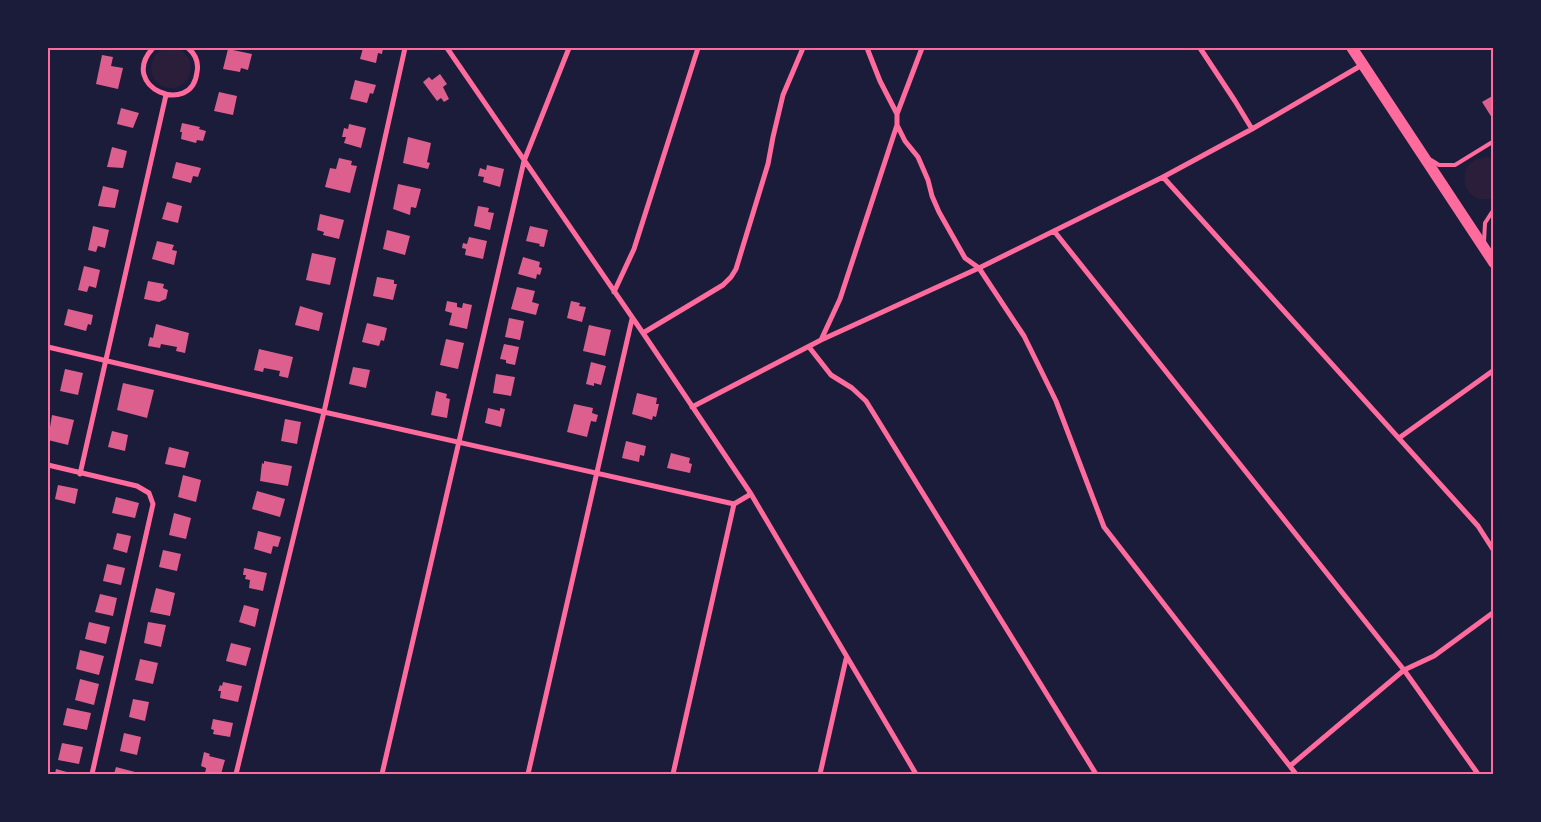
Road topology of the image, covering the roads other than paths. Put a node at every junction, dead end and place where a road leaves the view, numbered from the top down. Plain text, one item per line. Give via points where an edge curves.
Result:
1 (153, 48) edge
2 (188, 48) edge
3 (405, 48) edge
4 (447, 48) edge
5 (569, 48) edge
6 (698, 48) edge
7 (803, 48) edge
8 (867, 48) edge
9 (922, 48) edge
10 (1200, 48) edge
11 (1352, 48) edge
12 (1362, 65) junction
13 (166, 95) junction
14 (897, 114) junction
15 (897, 125) junction
16 (1252, 129) junction
17 (1494, 141) edge
18 (1422, 155) junction
19 (524, 161) junction
20 (1163, 177) junction
21 (1494, 209) edge
22 (1054, 231) junction
23 (1484, 247) junction
24 (1494, 264) edge
25 (979, 268) junction
26 (614, 292) junction
27 (632, 319) junction
28 (643, 333) junction
29 (820, 340) junction
30 (48, 347) edge
31 (809, 347) junction
32 (105, 360) junction
33 (1494, 370) edge
34 (692, 407) junction
35 (324, 412) junction
36 (1399, 438) junction
37 (458, 442) junction
38 (48, 465) edge
39 (597, 473) junction
40 (80, 474) junction
41 (751, 494) junction
42 (734, 504) junction
43 (1494, 551) edge
44 (1494, 612) edge
45 (846, 659) junction
46 (1404, 670) junction
47 (1290, 766) junction
48 (92, 774) edge
49 (236, 774) edge
50 (382, 774) edge
51 (528, 774) edge
52 (673, 774) edge
53 (820, 774) edge
54 (916, 774) edge
55 (1096, 774) edge
56 (1296, 774) edge
57 (1478, 774) edge

1 - 13 street via 144,63 146,80 158,93
2 - 13 street via 197,60 196,78 184,92
3 - 35 street
4 - 19 street
5 - 19 street
6 - 26 street via 634,249
7 - 28 street via 783,95 768,164 736,269 723,285
8 - 14 street
9 - 14 street
10 - 16 street
11 - 12 main road
12 - 16 street
12 - 18 main road
13 - 32 street
14 - 15 street
15 - 25 street via 918,157 939,212 965,258
15 - 29 street via 840,299
16 - 20 street
17 - 18 lane via 1455,165 1439,164
18 - 23 main road
19 - 26 street
19 - 37 street
20 - 22 street
20 - 36 street
21 - 23 lane via 1485,223
22 - 25 street
22 - 46 street
23 - 24 main road
25 - 29 street
25 - 47 street via 1024,336 1056,401 1104,527
26 - 27 street
27 - 28 street
27 - 39 street
28 - 34 street
29 - 31 street
30 - 32 street
31 - 34 street
31 - 55 street via 831,376 866,401
32 - 35 street
32 - 40 street
33 - 36 street
34 - 41 street
35 - 37 street
35 - 49 street
36 - 43 street via 1478,526
37 - 39 street
37 - 50 street
38 - 40 street
39 - 42 street
39 - 51 street
40 - 48 street via 137,486 149,493 154,504
41 - 42 street
41 - 45 street
42 - 52 street
44 - 46 street via 1434,656
45 - 53 street
45 - 54 street
46 - 47 street
46 - 57 street
47 - 56 street

